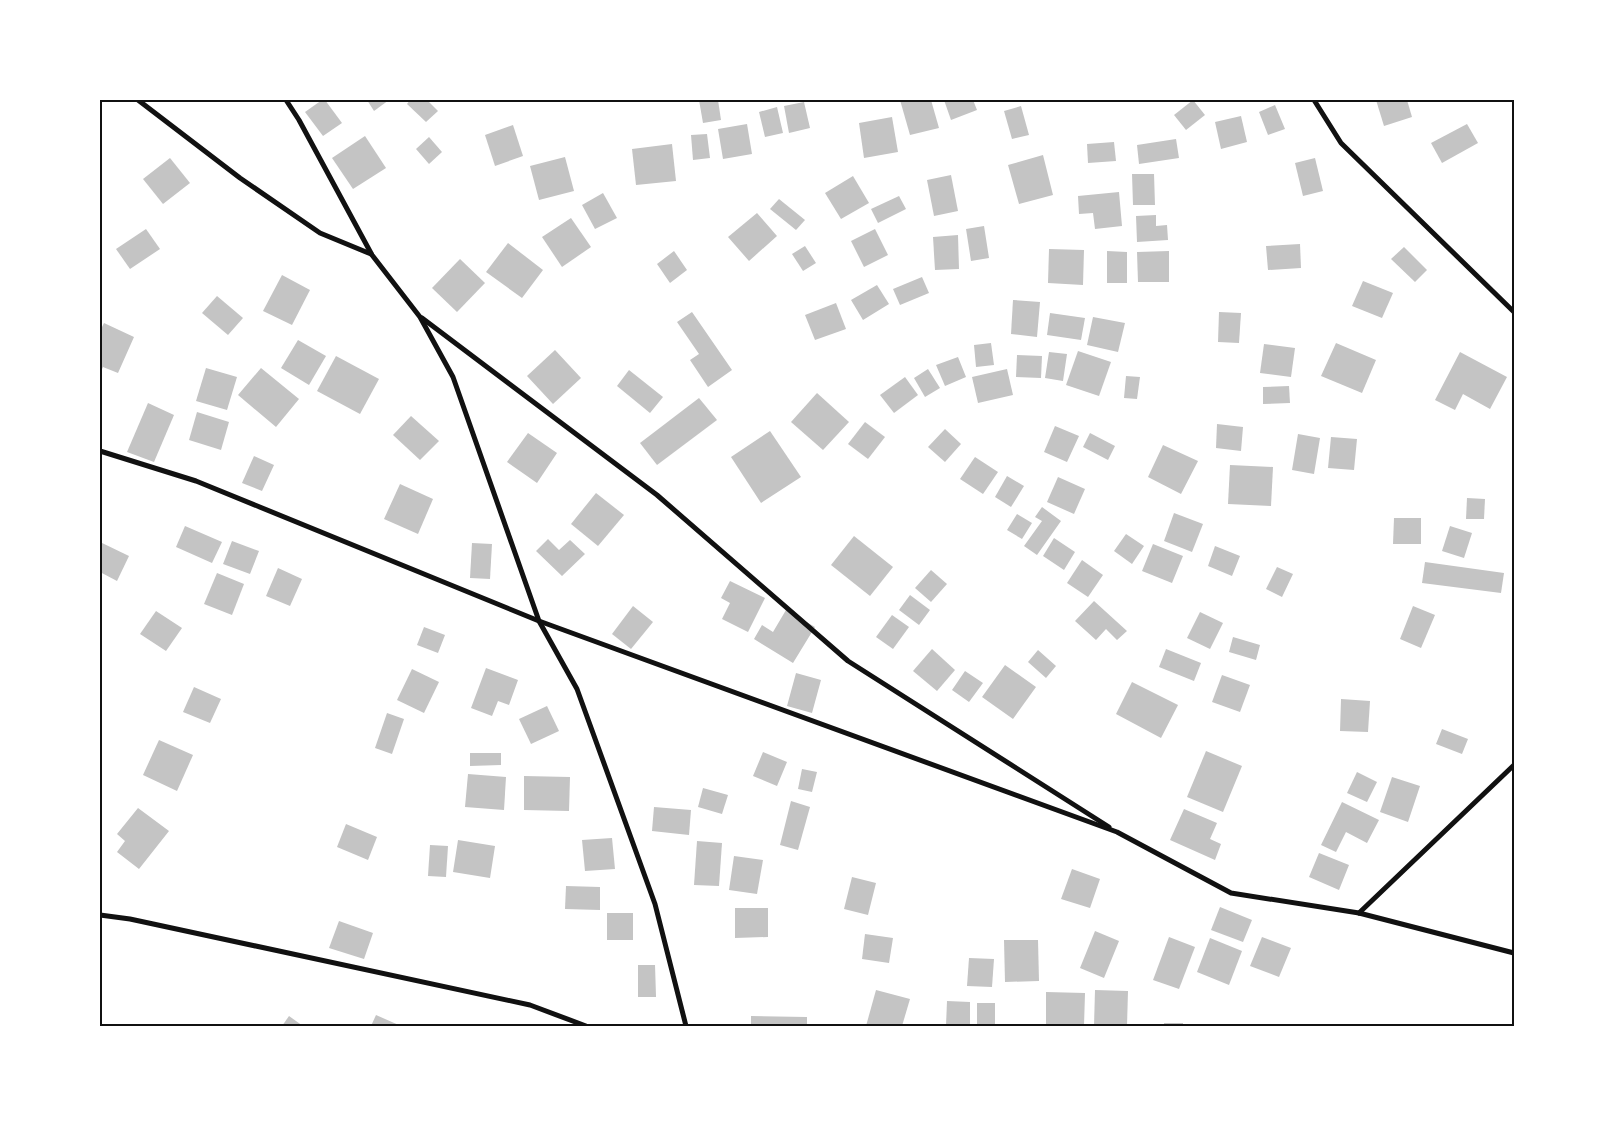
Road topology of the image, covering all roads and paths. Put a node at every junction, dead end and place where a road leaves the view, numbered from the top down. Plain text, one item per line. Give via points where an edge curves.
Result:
1 (138, 100) edge
2 (286, 100) edge
3 (1314, 100) edge
4 (372, 255) junction
5 (1514, 312) edge
6 (420, 316) junction
7 (100, 451) edge
8 (539, 621) junction
9 (1514, 765) edge
10 (1117, 832) junction
11 (1359, 913) junction
12 (100, 915) edge
13 (1514, 954) edge
14 (586, 1026) edge
15 (686, 1026) edge

1 - 4 street via 240,178 320,233
2 - 4 street
3 - 5 street via 1341,144
4 - 6 street
6 - 8 street via 453,377
6 - 10 street via 657,495 848,661
7 - 8 street via 196,481
8 - 10 street
8 - 15 street via 581,698 655,904
9 - 11 street
10 - 11 street via 1231,893
11 - 13 street
12 - 14 street via 530,1006

